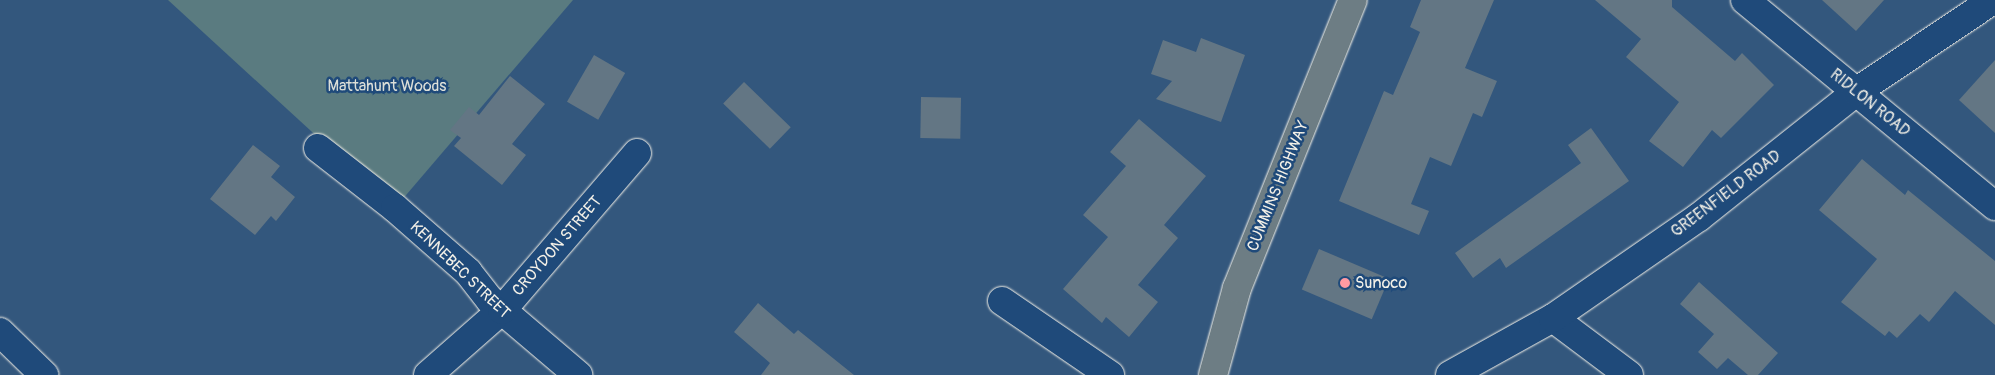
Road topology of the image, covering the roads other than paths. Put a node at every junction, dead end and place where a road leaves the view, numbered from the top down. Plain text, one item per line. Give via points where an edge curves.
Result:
1 (1353, 0) edge
2 (1745, 0) edge
3 (1993, 0) edge
4 (1856, 92) junction
5 (318, 148) dead end
6 (638, 153) dead end
7 (1995, 206) edge
8 (1002, 301) dead end
9 (502, 310) junction
10 (1553, 318) junction
11 (0, 332) edge
12 (44, 375) edge
13 (428, 375) edge
14 (578, 375) edge
15 (1110, 375) edge
16 (1213, 375) edge
17 (1450, 375) edge
18 (1629, 375) edge

1 - 16 main road, CUMMINS HIGHWAY via 1237,288
2 - 4 street, RIDLON ROAD
3 - 4 street, GREENFIELD ROAD
4 - 7 street, RIDLON ROAD
4 - 10 street, GREENFIELD ROAD via 1699,216
5 - 9 street, KENNEBEC STREET via 395,208 468,272
6 - 9 street, CROYDON STREET
8 - 15 street
9 - 13 street, CROYDON STREET
9 - 14 street, KENNEBEC STREET
10 - 17 street, GREENFIELD ROAD
10 - 18 street
11 - 12 street

